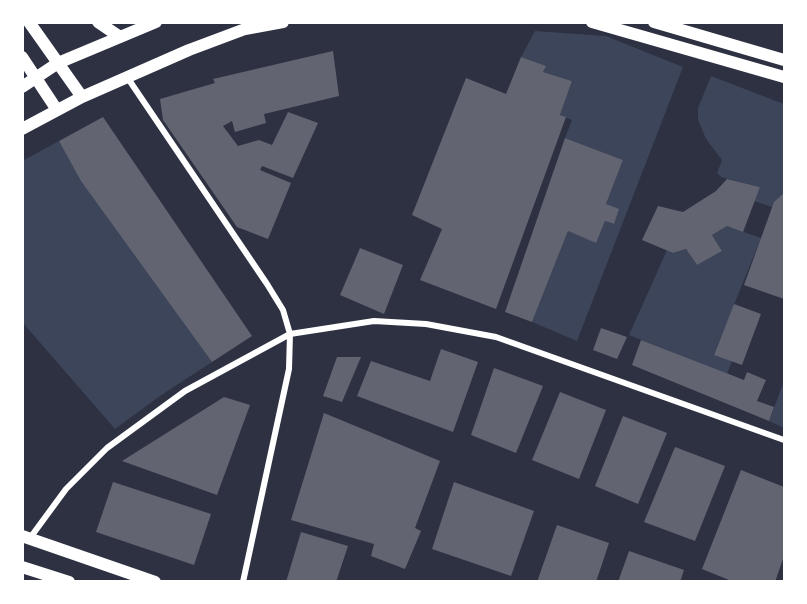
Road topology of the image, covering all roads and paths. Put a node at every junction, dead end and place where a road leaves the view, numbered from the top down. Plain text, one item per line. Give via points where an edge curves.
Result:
1 (29, 22) edge
2 (98, 22) edge
3 (156, 22) edge
4 (284, 22) edge
5 (592, 22) edge
6 (654, 22) edge
7 (135, 26) edge
8 (244, 26) edge
9 (120, 37) junction
10 (22, 57) edge
11 (784, 60) edge
12 (58, 63) junction
13 (37, 77) junction
14 (127, 77) junction
15 (784, 77) edge
16 (22, 87) edge
17 (82, 98) junction
18 (57, 110) junction
19 (22, 129) edge
20 (290, 334) junction
21 (784, 440) edge
22 (26, 537) edge
23 (22, 567) edge
24 (69, 582) edge
25 (155, 582) edge
26 (243, 582) edge

1 - 12 main road
2 - 9 main road
3 - 7 main road
4 - 8 main road
5 - 15 main road
6 - 11 main road
7 - 9 main road
8 - 14 main road
9 - 12 main road
10 - 13 main road
12 - 13 main road
12 - 17 main road
13 - 16 main road
13 - 18 main road
14 - 17 main road
14 - 20 street via 267,284 283,310
17 - 18 main road
18 - 19 main road
20 - 21 street via 374,321 426,324 496,337
20 - 22 street via 185,391 122,437 66,489
20 - 26 street via 289,369
22 - 25 main road
23 - 24 main road

